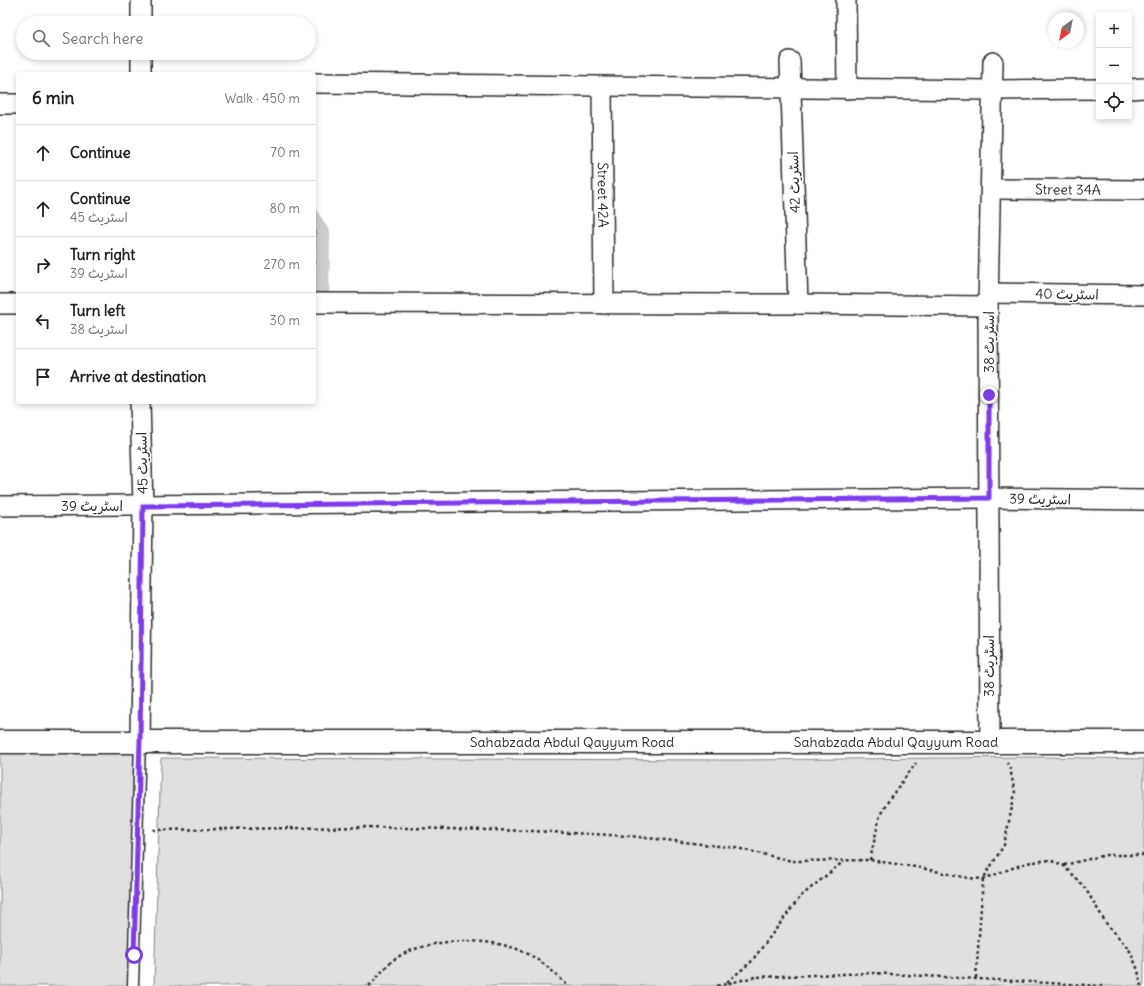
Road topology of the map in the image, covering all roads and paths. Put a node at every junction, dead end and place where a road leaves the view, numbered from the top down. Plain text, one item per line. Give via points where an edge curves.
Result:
1 (141, 0) edge
2 (846, 0) edge
3 (141, 16) edge
4 (141, 60) edge
5 (790, 61) dead end
6 (993, 62) dead end
7 (140, 72) edge
8 (316, 83) edge
9 (602, 86) junction
10 (792, 88) junction
11 (1144, 88) edge
12 (847, 89) junction
13 (1096, 89) edge
14 (1132, 89) edge
15 (993, 90) junction
16 (0, 104) edge
17 (16, 104) edge
18 (992, 189) junction
19 (1144, 190) edge
20 (1144, 295) edge
21 (989, 300) junction
22 (316, 303) edge
23 (0, 304) edge
24 (16, 304) edge
25 (604, 304) junction
26 (798, 304) junction
27 (140, 404) edge
28 (989, 498) junction
29 (1144, 500) edge
30 (0, 506) edge
31 (143, 506) junction
32 (140, 740) junction
33 (0, 742) edge
34 (928, 742) junction
35 (1144, 742) edge
36 (990, 743) junction
37 (138, 830) junction
38 (1144, 855) edge
39 (870, 860) junction
40 (844, 861) junction
41 (1064, 865) junction
42 (983, 879) junction
43 (976, 978) junction
44 (725, 984) junction
45 (133, 986) edge
46 (369, 986) edge
47 (568, 986) edge
48 (717, 986) edge
49 (1102, 986) edge
50 (1141, 986) edge

1 - 3 street
2 - 12 street
4 - 7 street
5 - 10 street, اسٹریٹ 42
6 - 15 street, اسٹریٹ 38
8 - 9 street
9 - 10 street
9 - 25 street, Street 42A
10 - 12 street
10 - 26 street, اسٹریٹ 42
11 - 14 street
12 - 15 street
13 - 15 street
15 - 18 street, اسٹریٹ 38
16 - 17 street
18 - 19 street, Street 34A
18 - 21 street, اسٹریٹ 38
20 - 21 street, اسٹریٹ 40
21 - 26 street, اسٹریٹ 40
21 - 28 street, اسٹریٹ 38
22 - 25 street, اسٹریٹ 40
23 - 24 street
25 - 26 street, اسٹریٹ 40
27 - 31 street, اسٹریٹ 45
28 - 29 street, اسٹریٹ 39
28 - 31 street, اسٹریٹ 39
28 - 36 street, اسٹریٹ 38
30 - 31 street, اسٹریٹ 39
31 - 32 street, اسٹریٹ 45
32 - 33 street, Sahabzada Abdul Qayyum Road
32 - 34 street, Sahabzada Abdul Qayyum Road
32 - 37 lane
34 - 36 street, Sahabzada Abdul Qayyum Road
34 - 39 path via 913,769 880,815
35 - 36 street, Sahabzada Abdul Qayyum Road
36 - 42 path via 1010,768 1015,793 1004,845
37 - 40 path via 366,827 532,831 706,843 792,861
37 - 45 lane
38 - 41 path via 1106,855
39 - 40 path
39 - 42 path
40 - 44 path via 801,896 751,962
41 - 42 path via 1049,860 1026,863
41 - 50 path via 1085,888 1106,923 1129,949 1138,970
42 - 43 path
43 - 44 path via 872,973 795,974 755,977
43 - 49 path
44 - 48 path
46 - 47 path via 393,961 408,952 450,941 505,946 522,951 539,960

